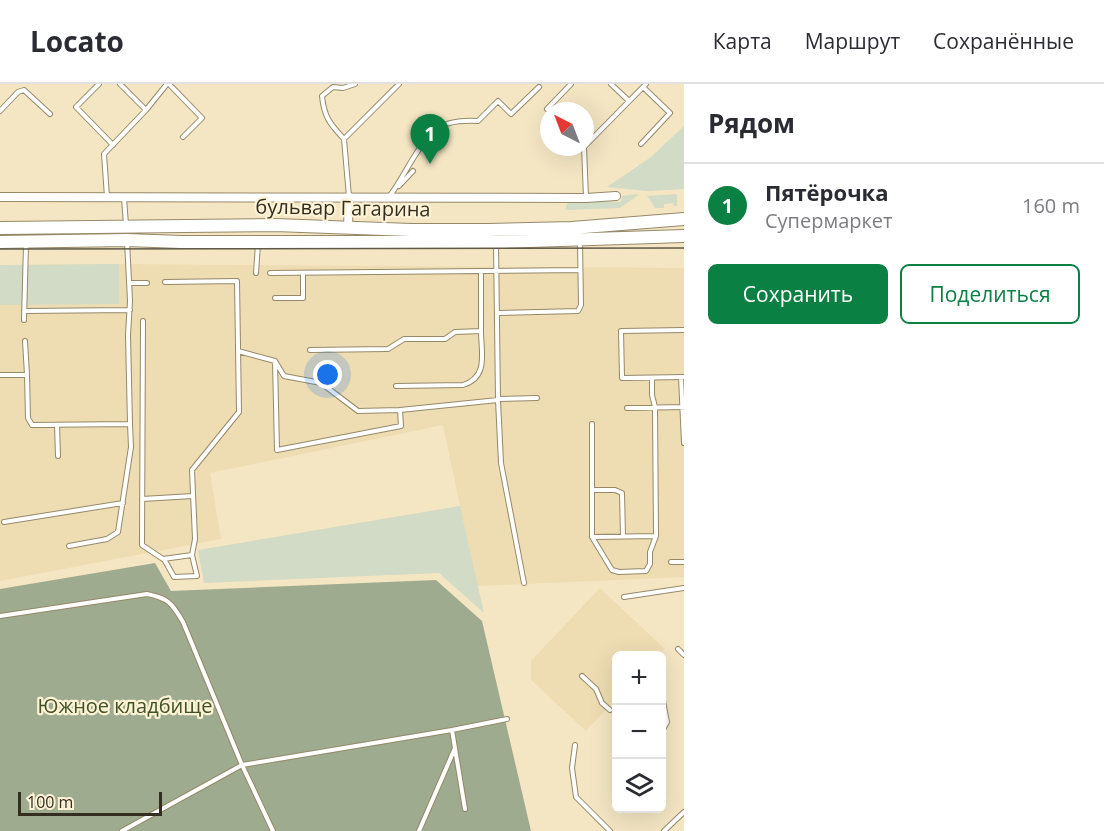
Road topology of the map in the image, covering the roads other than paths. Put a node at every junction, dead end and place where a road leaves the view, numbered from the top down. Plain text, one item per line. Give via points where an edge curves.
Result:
1 (99, 84) edge
2 (120, 84) edge
3 (168, 84) edge
4 (355, 84) edge
5 (399, 84) edge
6 (571, 84) edge
7 (611, 84) edge
8 (645, 85) edge
9 (539, 87) dead end
10 (629, 101) junction
11 (554, 102) edge
12 (146, 110) junction
13 (0, 111) edge
14 (50, 114) dead end
15 (183, 137) dead end
16 (594, 138) edge
17 (344, 139) junction
18 (641, 144) dead end
19 (113, 145) junction
20 (585, 156) edge
21 (413, 171) dead end
22 (391, 195) junction
23 (616, 196) dead end
24 (0, 197) edge
25 (107, 197) junction
26 (349, 197) junction
27 (124, 198) junction
28 (586, 198) junction
29 (684, 219) edge
30 (126, 226) junction
31 (26, 227) junction
32 (0, 228) edge
33 (348, 228) junction
34 (498, 236) junction
35 (684, 236) edge
36 (580, 239) junction
37 (127, 240) junction
38 (26, 241) junction
39 (0, 242) edge
40 (258, 242) junction
41 (579, 270) junction
42 (481, 271) junction
43 (496, 271) junction
44 (256, 273) dead end
45 (270, 273) dead end
46 (303, 273) junction
47 (165, 282) dead end
48 (130, 283) junction
49 (147, 283) dead end
50 (275, 298) dead end
51 (130, 310) junction
52 (24, 311) junction
53 (497, 313) junction
54 (24, 320) dead end
55 (143, 321) dead end
56 (481, 330) junction
57 (684, 330) edge
58 (25, 341) dead end
59 (310, 350) dead end
60 (238, 351) junction
61 (275, 361) junction
62 (0, 375) edge
63 (27, 375) junction
64 (682, 377) edge
65 (652, 378) junction
66 (396, 386) dead end
67 (537, 398) dead end
68 (498, 400) junction
69 (655, 407) junction
70 (684, 407) edge
71 (627, 408) dead end
72 (400, 410) junction
73 (130, 423) junction
74 (592, 423) dead end
75 (57, 425) junction
76 (684, 443) edge
77 (58, 456) dead end
78 (592, 490) junction
79 (193, 496) junction
80 (142, 499) junction
81 (123, 503) junction
82 (4, 522) dead end
83 (656, 536) junction
84 (592, 537) junction
85 (623, 537) junction
86 (69, 546) dead end
87 (192, 555) junction
88 (164, 559) junction
89 (671, 562) dead end
90 (684, 562) edge
91 (524, 583) dead end
92 (684, 588) edge
93 (624, 597) dead end
94 (0, 616) edge
95 (678, 649) dead end
96 (684, 655) edge
97 (582, 676) dead end
98 (609, 710) dead end
99 (507, 719) dead end
100 (452, 730) junction
101 (575, 745) dead end
102 (455, 748) junction
103 (242, 765) junction
104 (465, 809) dead end
105 (684, 812) edge
106 (122, 831) edge
107 (273, 831) edge
108 (419, 831) edge
109 (610, 831) edge
110 (664, 831) edge

1 - 19 lane via 76,107
2 - 12 lane
3 - 12 lane
3 - 15 lane via 202,118
4 - 17 lane via 333,87 322,96 327,118
5 - 17 lane
6 - 11 lane
7 - 10 lane
8 - 10 lane
8 - 18 lane via 670,113
9 - 22 lane via 511,114 498,101 478,121 441,126 424,144
10 - 16 lane
12 - 19 lane
13 - 14 lane via 24,90
17 - 26 lane
19 - 25 lane via 104,154
20 - 28 lane
21 - 22 lane
22 - 26 street
22 - 28 street
23 - 28 street
24 - 25 street
25 - 27 street
26 - 27 street
26 - 33 street
27 - 30 lane
29 - 34 main road, бульвар Гагарина
30 - 31 main road, бульвар Гагарина
30 - 33 main road, бульвар Гагарина
30 - 37 lane
31 - 32 main road, бульвар Гагарина
31 - 38 main road
33 - 34 main road, бульвар Гагарина
34 - 36 main road, бульвар Гагарина
34 - 40 main road, бульвар Гагарина
34 - 43 lane
35 - 36 main road, бульвар Гагарина
36 - 41 lane
37 - 38 main road, бульвар Гагарина
37 - 40 main road, бульвар Гагарина
37 - 48 lane
38 - 39 main road, бульвар Гагарина
38 - 52 lane
40 - 44 lane
41 - 43 lane
41 - 53 lane via 578,311
42 - 43 lane
42 - 46 lane
42 - 56 lane
43 - 53 lane
45 - 46 lane
46 - 50 lane via 303,298
47 - 60 lane via 237,281
48 - 49 lane
48 - 51 lane
51 - 52 lane
51 - 73 lane
52 - 54 lane
53 - 68 lane
55 - 80 lane
56 - 59 lane via 455,332 445,339 404,339 388,349
56 - 66 lane via 481,369 472,383
57 - 65 lane via 621,331 622,378
58 - 63 lane
60 - 61 lane
60 - 79 lane via 239,412 192,470
61 - 72 lane via 284,376 321,384 358,411
61 - 72 lane via 277,450 401,426
62 - 63 lane
63 - 75 lane via 29,422 35,426
64 - 65 lane
64 - 70 lane
65 - 69 lane
67 - 68 lane
68 - 72 lane
68 - 91 lane via 501,463
69 - 70 lane
69 - 71 lane
69 - 83 lane
70 - 76 lane
73 - 75 lane
73 - 81 lane via 131,447
74 - 78 lane
75 - 77 lane
78 - 84 lane
78 - 85 lane via 615,489 622,493
79 - 80 lane
79 - 87 lane
80 - 88 lane via 142,545
81 - 82 lane
81 - 86 lane via 118,532 113,536
83 - 84 lane via 649,568 643,572 612,570
83 - 85 lane
84 - 85 lane
87 - 88 lane
87 - 88 lane via 197,576 174,577
89 - 90 lane
92 - 93 lane
94 - 103 lane via 147,594 170,602 183,622
95 - 96 lane
97 - 98 lane
99 - 100 lane
100 - 102 lane
100 - 103 lane
101 - 109 lane via 572,768 576,797
102 - 104 lane
102 - 108 lane
103 - 106 lane
103 - 107 lane
105 - 110 lane

